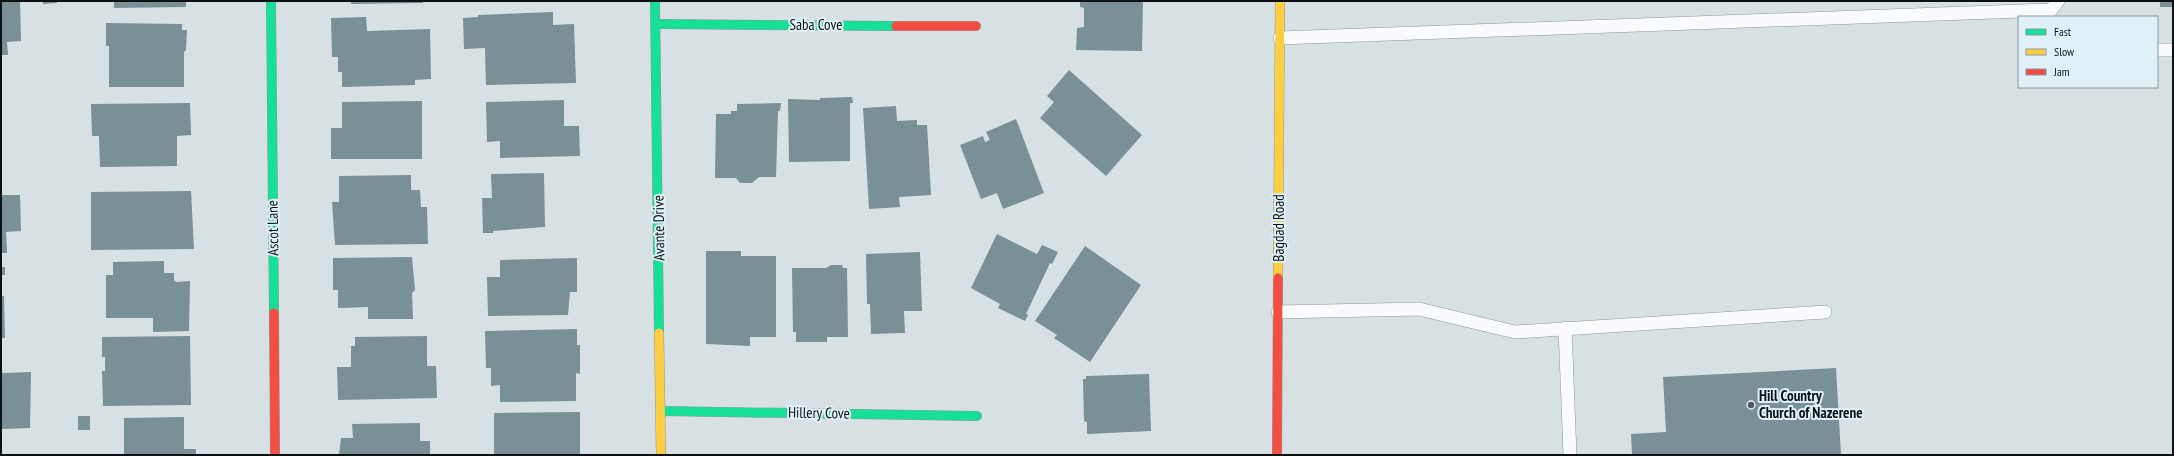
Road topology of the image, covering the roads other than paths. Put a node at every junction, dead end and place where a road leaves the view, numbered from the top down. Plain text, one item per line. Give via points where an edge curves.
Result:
1 (271, 1) edge
2 (655, 1) edge
3 (1280, 1) edge
4 (2056, 9) edge
5 (656, 24) junction
6 (976, 26) dead end
7 (1280, 38) junction
8 (2158, 50) edge
9 (2173, 50) edge
10 (1278, 312) junction
11 (1824, 312) dead end
12 (1565, 328) junction
13 (661, 411) junction
14 (977, 416) dead end
15 (275, 455) edge
16 (661, 455) edge
17 (1277, 455) edge
18 (1570, 455) edge

1 - 15 street, Ascot Lane
2 - 5 street, Avante Drive
3 - 7 street, Bagdad Road
4 - 7 lane
5 - 6 street, Saba Cove
5 - 13 street, Avante Drive
7 - 10 street, Bagdad Road
8 - 9 lane
10 - 12 lane via 1419,309 1515,332
10 - 17 street, Bagdad Road
11 - 12 lane
12 - 18 lane
13 - 14 street, Hillery Cove
13 - 16 street, Avante Drive

